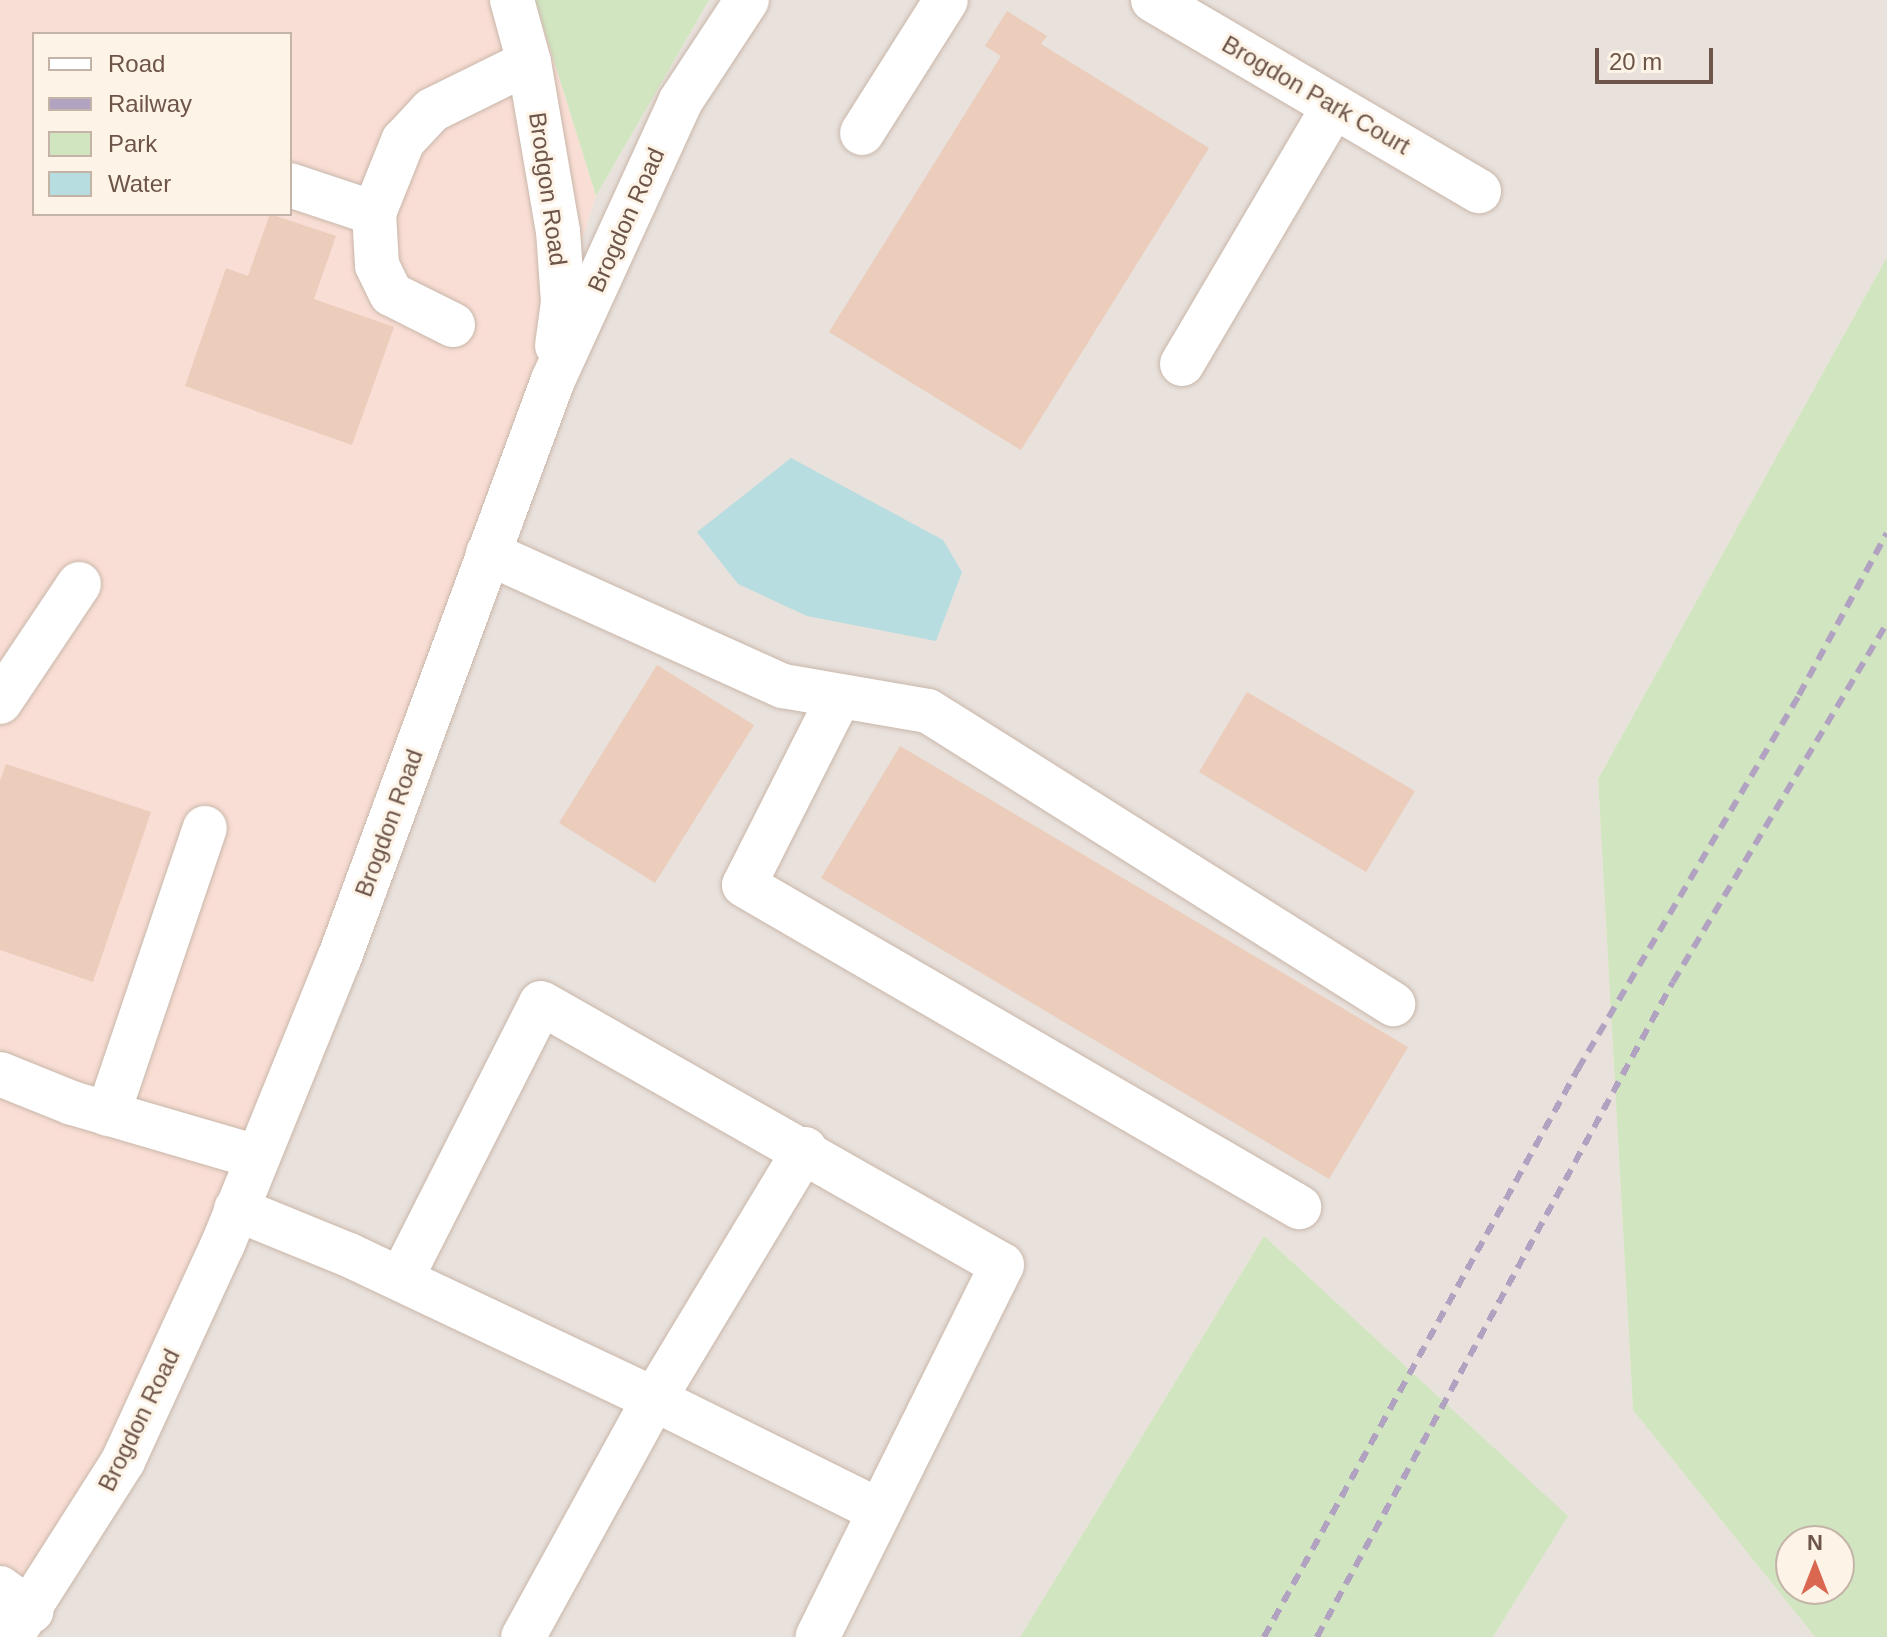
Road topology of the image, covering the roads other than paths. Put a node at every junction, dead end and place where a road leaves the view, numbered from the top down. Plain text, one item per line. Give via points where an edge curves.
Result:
1 (512, 0) edge
2 (747, 0) edge
3 (946, 0) edge
4 (1153, 0) edge
5 (1206, 13) edge
6 (529, 62) junction
7 (1334, 106) junction
8 (862, 133) dead end
9 (292, 186) edge
10 (1479, 191) dead end
11 (374, 213) junction
12 (453, 325) dead end
13 (1182, 364) dead end
14 (553, 380) junction
15 (488, 553) junction
16 (79, 584) dead end
17 (838, 699) junction
18 (0, 702) edge
19 (205, 828) dead end
20 (1393, 1004) dead end
21 (0, 1074) edge
22 (108, 1114) junction
23 (805, 1149) junction
24 (257, 1157) junction
25 (1299, 1207) dead end
26 (236, 1209) junction
27 (401, 1279) junction
28 (654, 1399) junction
29 (880, 1511) junction
30 (14, 1612) edge
31 (523, 1637) edge
32 (817, 1637) edge

1 - 6 street, Brodgon Road
2 - 14 street, Brogdon Road via 680,102
3 - 8 street
4 - 5 street, Brogdon Park Court
5 - 7 street, Brogdon Park Court
6 - 11 street via 432,110 403,141
6 - 14 street, Brodgon Road via 558,231 563,302
7 - 10 street, Brogdon Park Court
7 - 13 street
9 - 11 street
11 - 12 street via 377,265 391,294
14 - 15 street, Brogdon Road
15 - 17 street via 783,686
15 - 24 street, Brogdon Road via 339,959
16 - 18 street
17 - 20 street via 928,711
17 - 25 street via 744,885
19 - 22 street
21 - 22 street
22 - 24 street
23 - 27 street via 541,1003
23 - 28 street
23 - 29 street via 1002,1265
24 - 26 street, Brogdon Road
26 - 27 street
26 - 30 street, Brogdon Road via 123,1461
27 - 28 street
28 - 29 street
28 - 31 street
29 - 32 street

